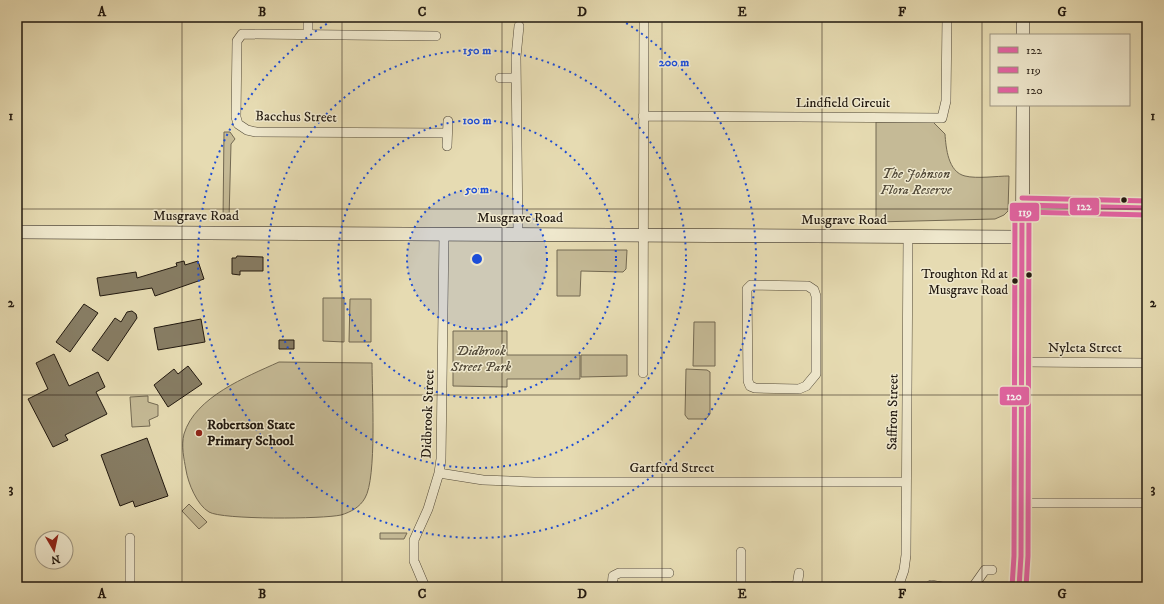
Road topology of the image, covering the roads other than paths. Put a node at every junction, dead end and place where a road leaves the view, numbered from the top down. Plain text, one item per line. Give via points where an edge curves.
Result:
1 (308, 17) edge
2 (644, 17) edge
3 (947, 17) edge
4 (1023, 17) edge
5 (519, 26) dead end
6 (308, 34) junction
7 (1023, 34) edge
8 (436, 36) dead end
9 (500, 78) dead end
10 (516, 78) junction
11 (1023, 106) edge
12 (643, 116) junction
13 (448, 121) dead end
14 (447, 133) junction
15 (447, 146) dead end
16 (1022, 205) junction
17 (1147, 208) edge
18 (17, 232) edge
19 (444, 234) junction
20 (518, 234) junction
21 (642, 234) junction
22 (908, 236) junction
23 (1023, 237) junction
24 (751, 285) joint
25 (1023, 362) junction
26 (1147, 363) edge
27 (643, 373) dead end
28 (439, 472) junction
29 (906, 482) junction
30 (1022, 503) junction
31 (1147, 503) edge
32 (130, 538) dead end
33 (741, 552) dead end
34 (1021, 556) junction
35 (992, 570) dead end
36 (669, 573) dead end
37 (799, 574) dead end
38 (931, 585) dead end
39 (774, 586) dead end
40 (130, 587) edge
41 (425, 587) edge
42 (507, 587) edge
43 (517, 587) edge
44 (612, 587) edge
45 (741, 587) edge
46 (798, 587) edge
47 (898, 587) edge
48 (942, 587) edge
49 (974, 587) edge
50 (1019, 587) edge
51 (1023, 587) edge

1 - 6 street
2 - 12 street
3 - 12 street, Lindfield Circuit via 946,101 942,118
4 - 7 street
5 - 10 street
6 - 8 street
6 - 14 street, Bacchus Street via 242,34 237,41 238,124 256,132
9 - 10 street
10 - 20 street
11 - 16 street
12 - 21 street
13 - 14 street
14 - 15 street
16 - 17 street
16 - 23 street
18 - 19 street, Musgrave Road
19 - 20 street, Musgrave Road
19 - 28 street, Didbrook Street via 443,436
20 - 21 street, Musgrave Road
21 - 22 street, Musgrave Road
21 - 27 street
22 - 23 street, Musgrave Road
22 - 29 street, Saffron Street
23 - 25 street
24 - 24 street via 808,286 814,290 816,374 806,386 792,389 750,386 747,289
25 - 26 street, Nyleta Street
25 - 30 street
28 - 29 street, Gartford Street via 483,480 534,482
28 - 41 street, Didbrook Street via 428,509 414,540 414,562
29 - 47 street, Saffron Street via 906,555
30 - 31 street
30 - 34 street
32 - 40 street
33 - 45 street
34 - 50 street
34 - 51 street
35 - 49 street via 985,570
36 - 44 street via 619,572 613,576
37 - 46 street
38 - 48 street
39 - 46 street
42 - 43 street

